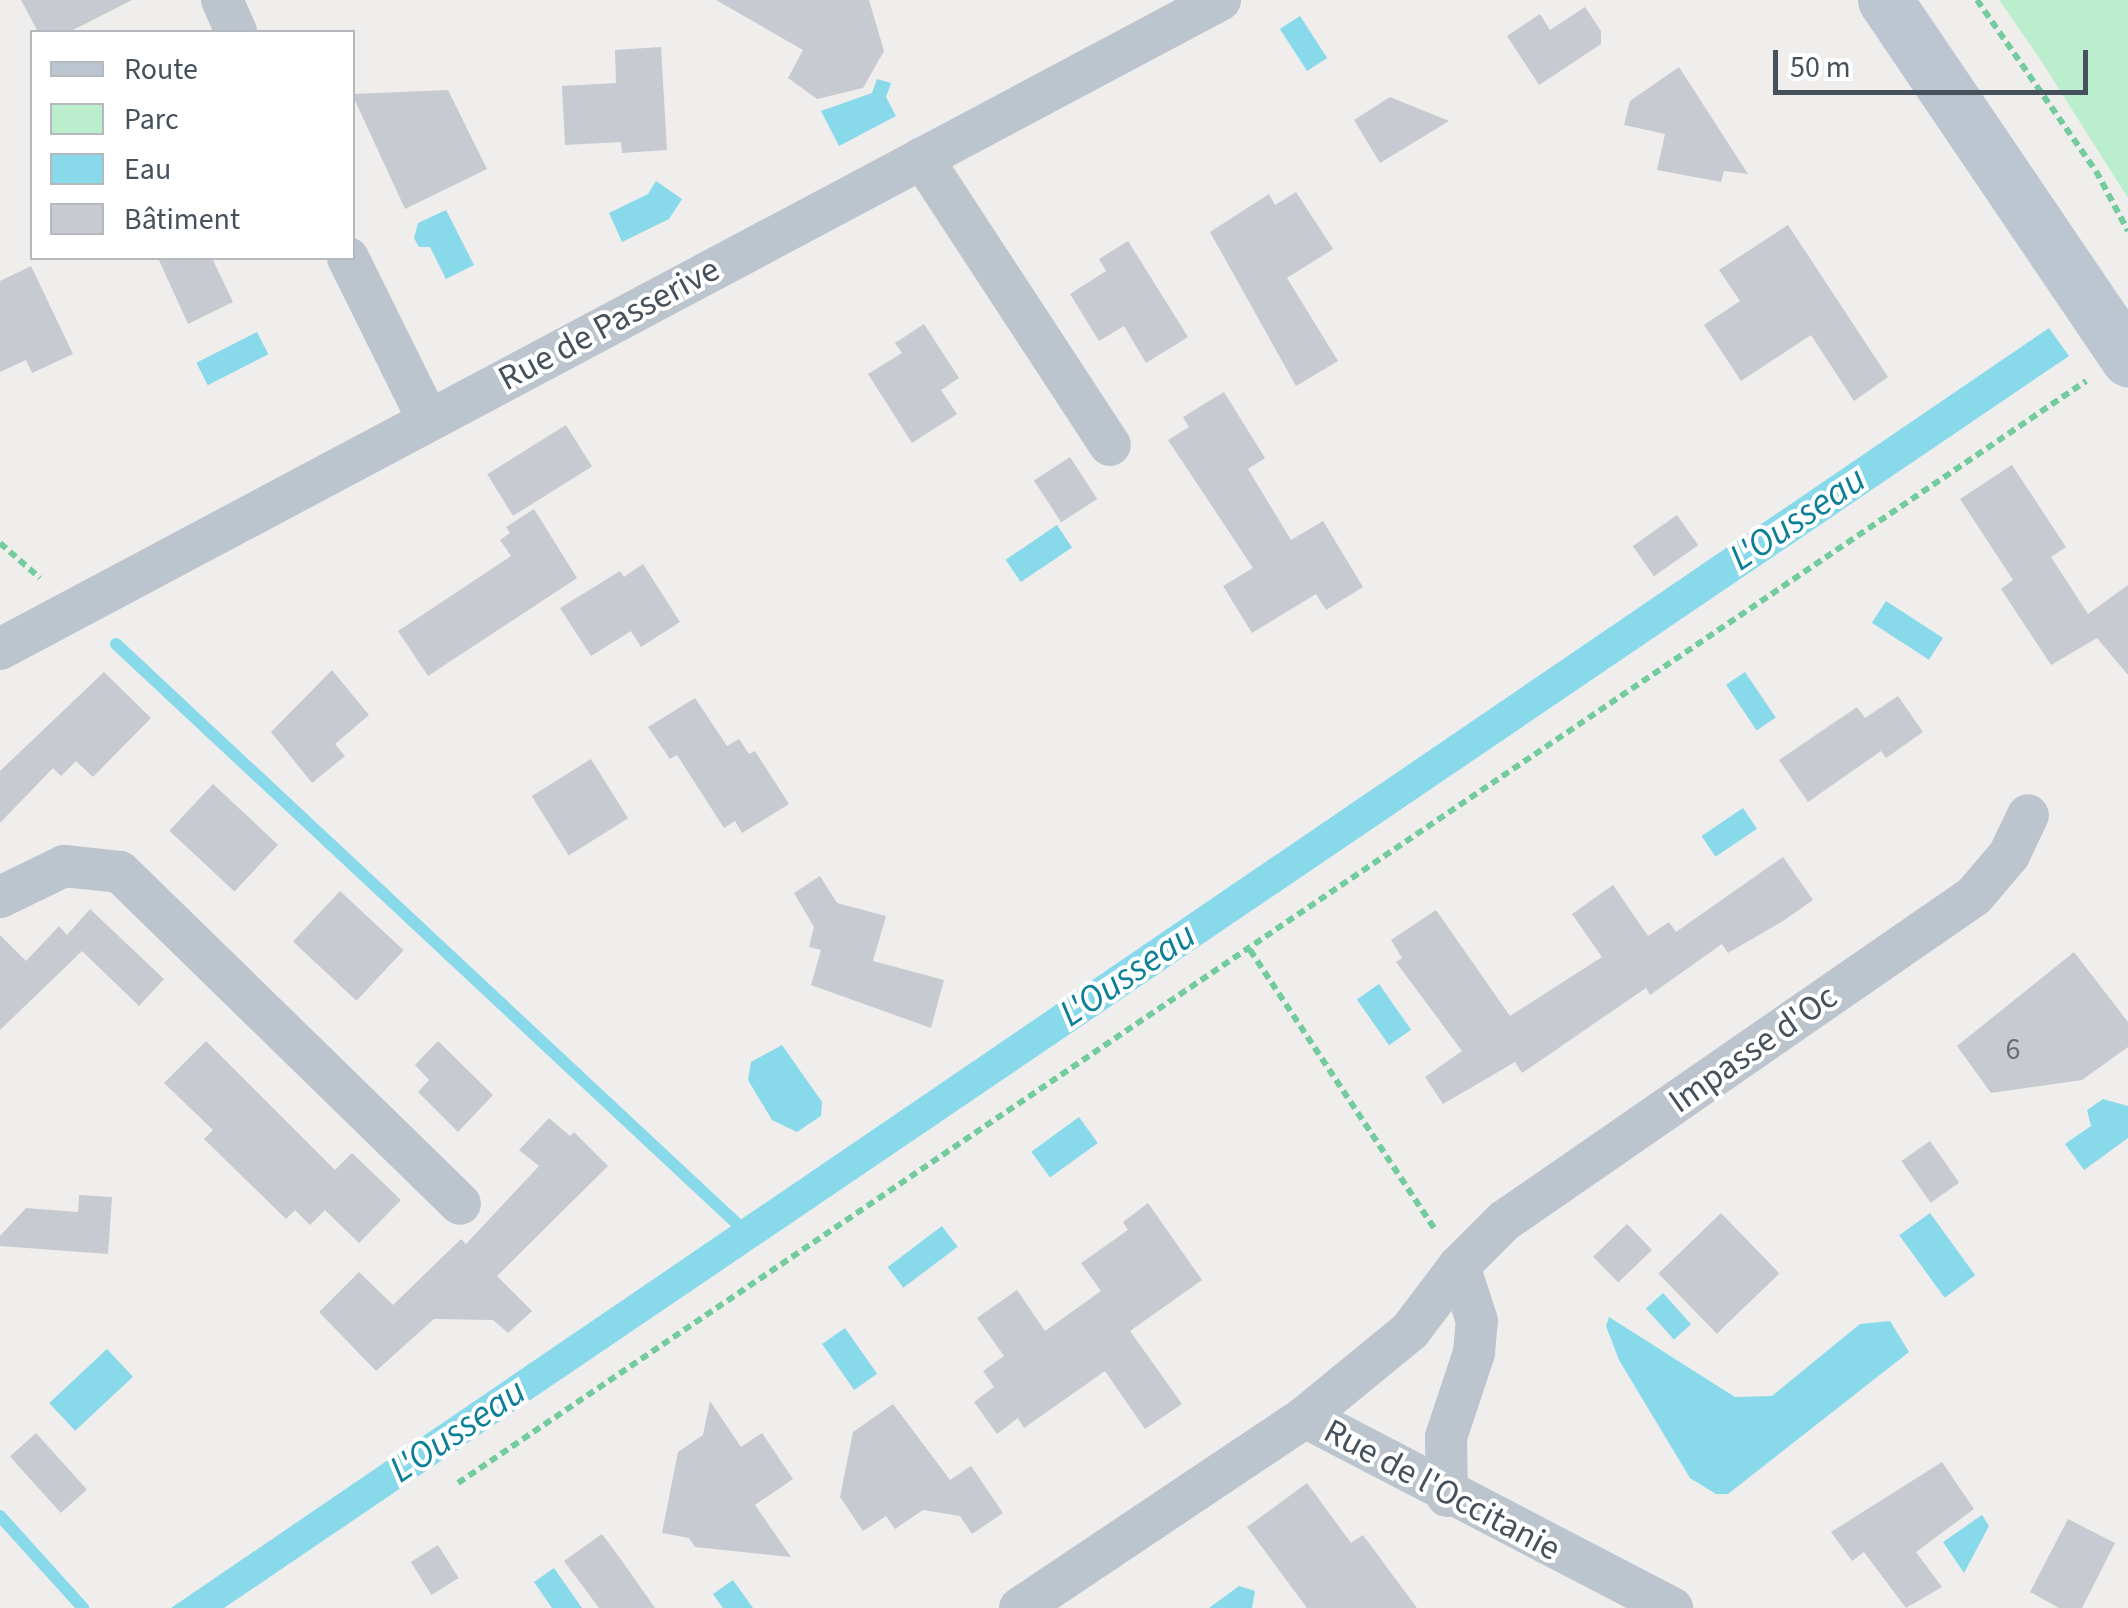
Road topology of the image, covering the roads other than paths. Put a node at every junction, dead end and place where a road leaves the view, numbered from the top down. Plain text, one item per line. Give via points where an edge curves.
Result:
1 (222, 0) edge
2 (1220, 0) edge
3 (1885, 0) edge
4 (1932, 0) edge
5 (235, 30) edge
6 (922, 158) junction
7 (349, 260) edge
8 (2128, 306) edge
9 (2114, 365) edge
10 (428, 420) junction
11 (1110, 445) dead end
12 (0, 648) edge
13 (2028, 816) dead end
14 (0, 898) edge
15 (460, 1204) dead end
16 (1458, 1266) junction
17 (1305, 1417) junction
18 (1447, 1496) junction
19 (1020, 1608) edge
20 (1672, 1608) edge

1 - 5 street
2 - 6 street, Rue de Passerive
3 - 9 main road
4 - 8 main road via 2042,183
6 - 10 street, Rue de Passerive
6 - 11 street
7 - 10 street
10 - 12 street, Rue de Passerive
13 - 16 street, Impasse d'Oc via 2009,854 1974,896 1504,1221
14 - 15 street via 64,866 120,872
16 - 17 street, Impasse d'Oc via 1410,1331
16 - 18 street via 1477,1321 1474,1354 1446,1437
17 - 18 street, Rue de l'Occitanie
17 - 19 street, Rue de l'Occitanie
18 - 20 street, Rue de l'Occitanie

